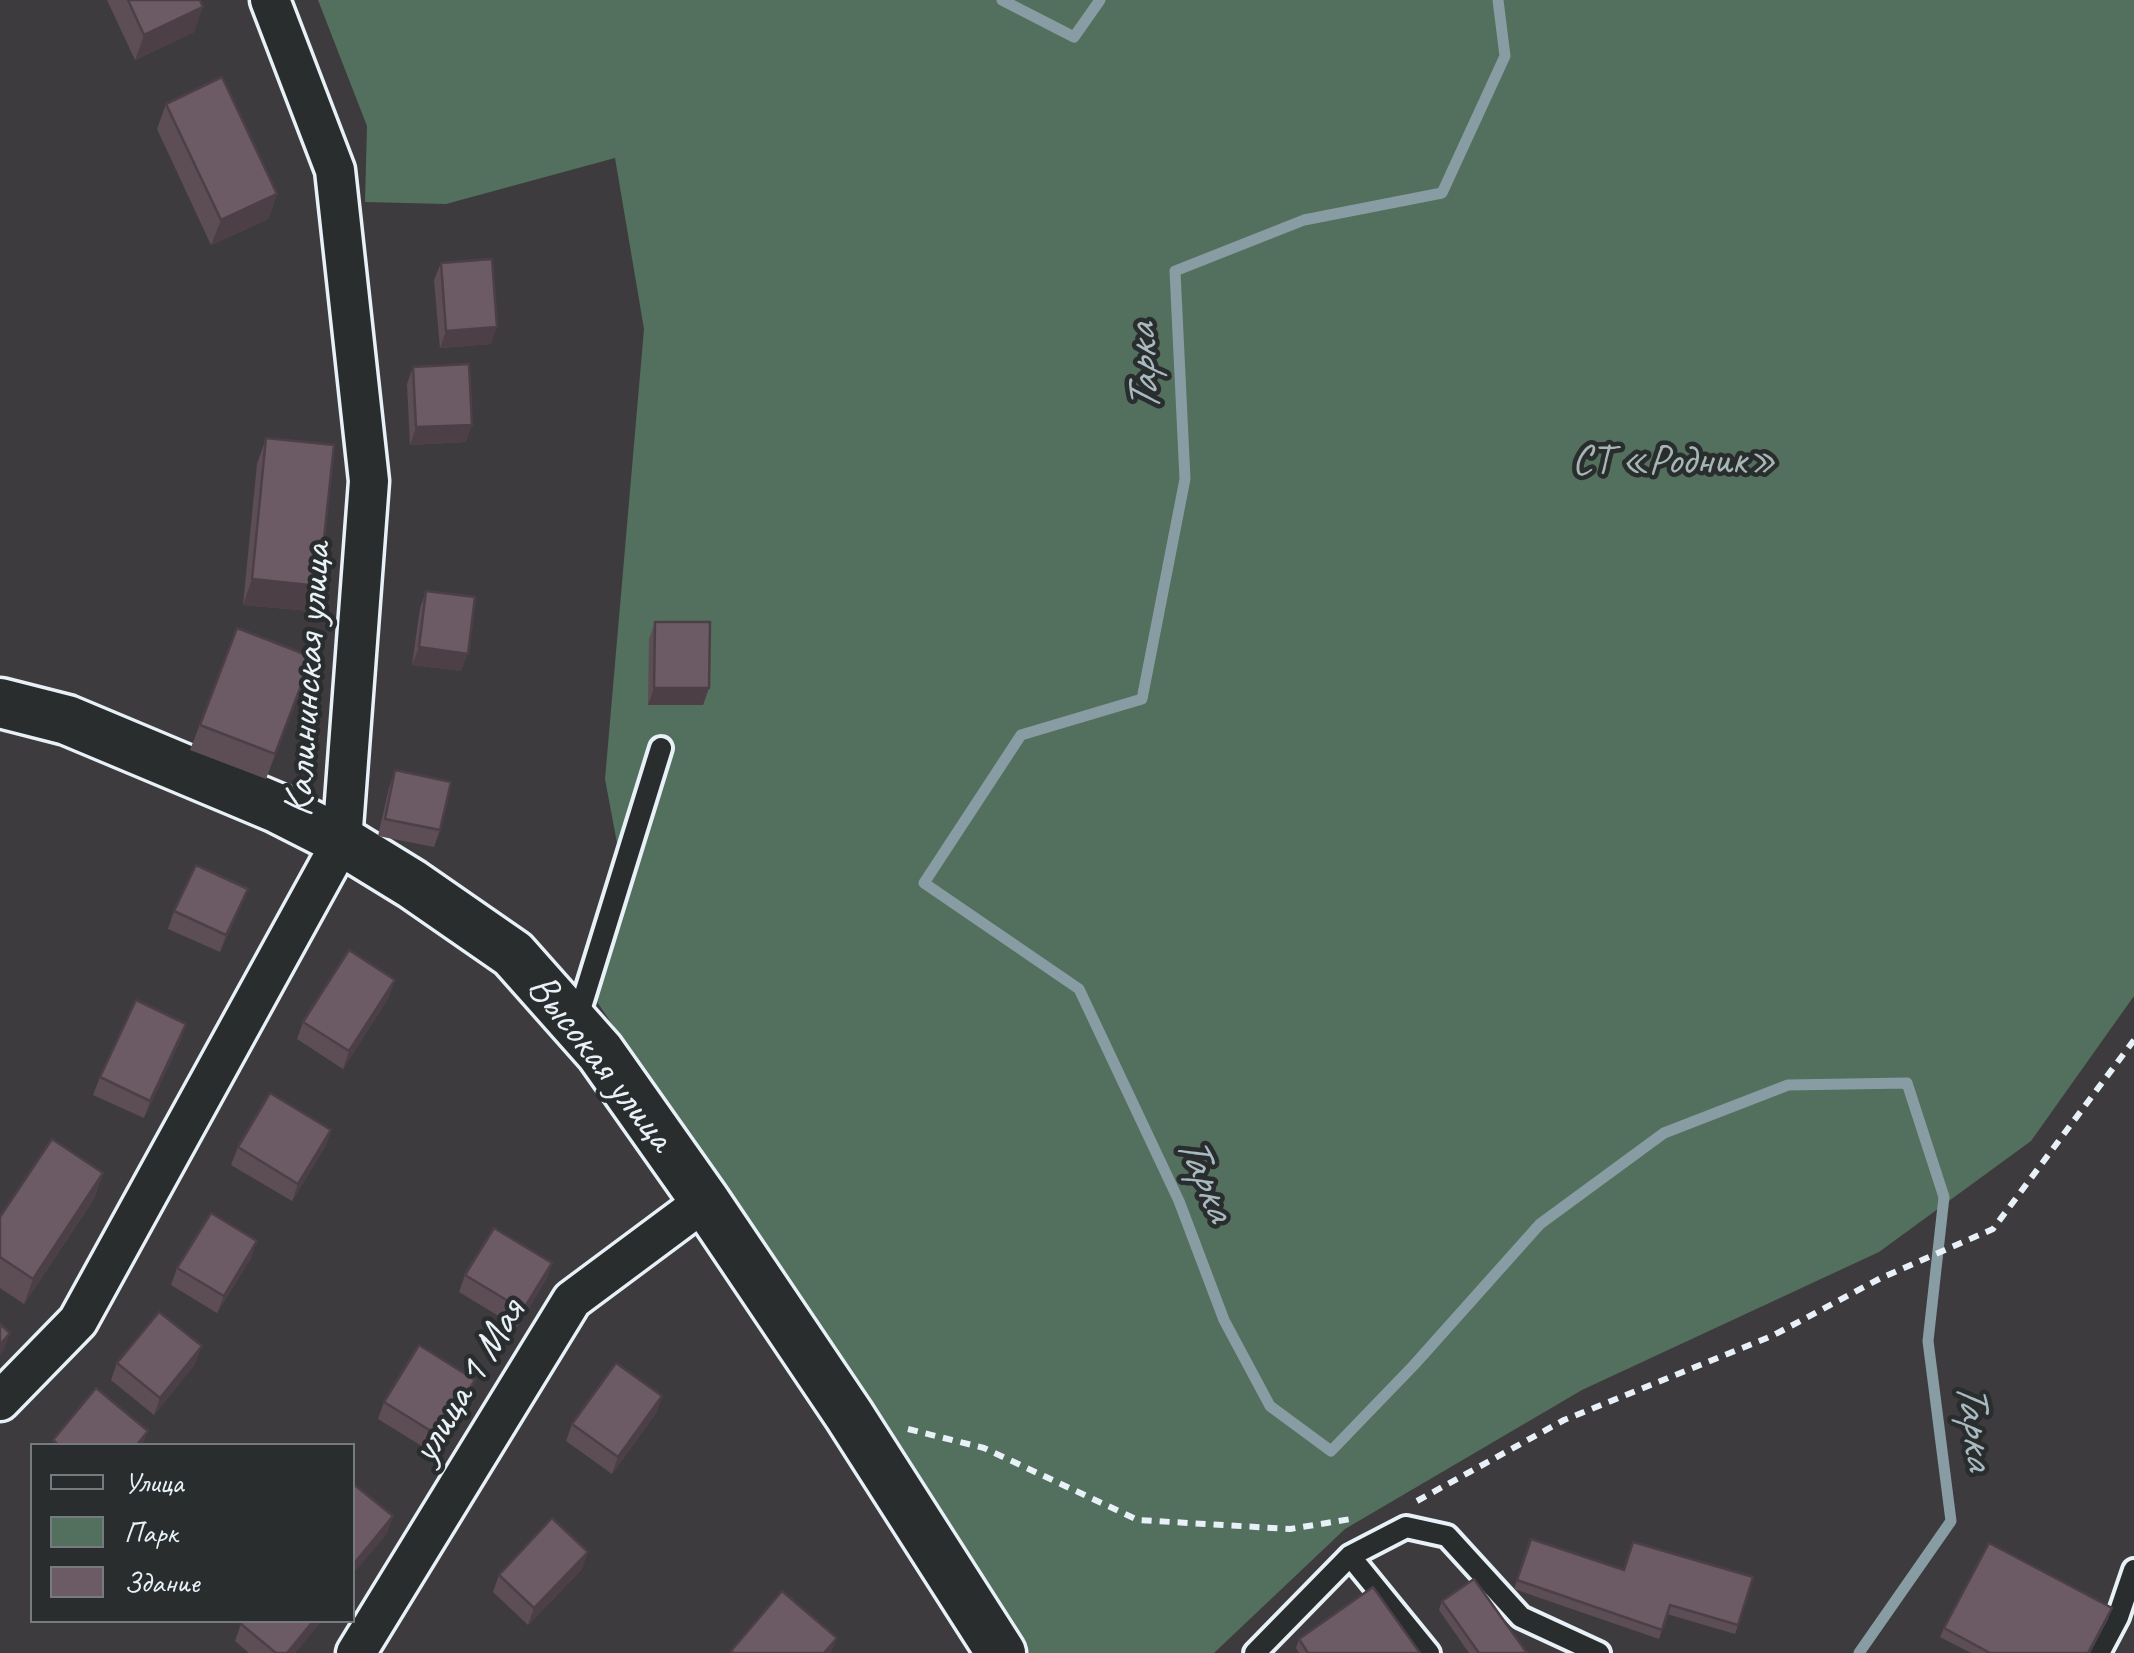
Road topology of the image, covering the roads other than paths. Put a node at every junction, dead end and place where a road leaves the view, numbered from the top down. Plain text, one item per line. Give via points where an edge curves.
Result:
1 (270, 0) edge
2 (0, 703) edge
3 (660, 748) dead end
4 (342, 840) junction
5 (576, 1023) junction
6 (705, 1201) junction
7 (0, 1401) edge
8 (1350, 1556) junction
9 (2134, 1570) edge
10 (356, 1653) edge
11 (1001, 1653) edge
12 (1255, 1653) edge
13 (1430, 1653) edge
14 (1599, 1653) edge
15 (2099, 1653) edge

1 - 4 street, Калининская улица via 335,170 369,481
2 - 4 street, Высокая улица via 67,720
3 - 5 lane
4 - 5 street, Высокая улица via 513,954
4 - 7 street, Калининская улица via 78,1321
5 - 6 street, Высокая улица
6 - 10 street, улица 1 Мая via 572,1300
6 - 11 street, Высокая улица
8 - 12 lane
8 - 13 lane
8 - 14 lane via 1406,1527 1446,1536 1522,1618
9 - 15 lane

